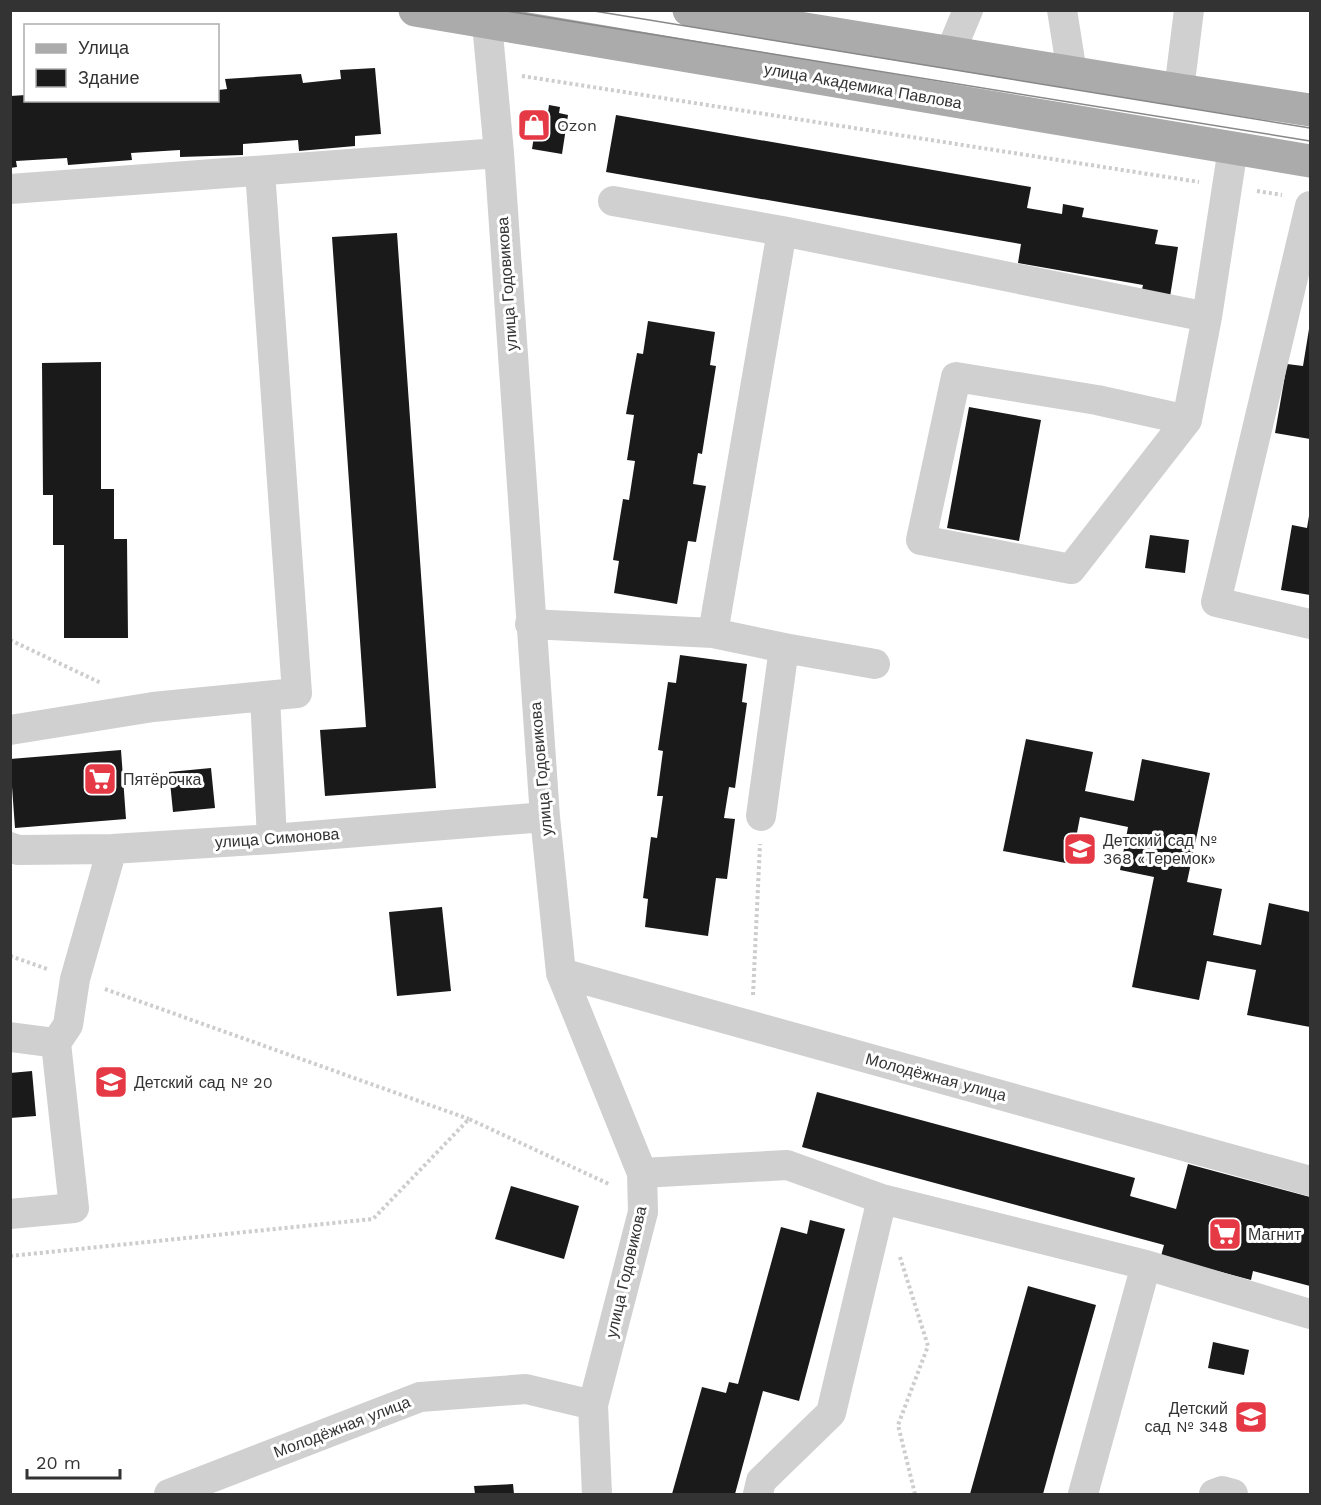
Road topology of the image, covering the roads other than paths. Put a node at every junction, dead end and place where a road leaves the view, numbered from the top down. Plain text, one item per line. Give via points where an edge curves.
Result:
1 (415, 10) edge
2 (689, 10) edge
3 (969, 10) edge
4 (1062, 10) edge
5 (1189, 10) edge
6 (488, 23) junction
7 (950, 53) junction
8 (1072, 73) junction
9 (1179, 90) junction
10 (1311, 110) edge
11 (1233, 148) junction
12 (499, 153) junction
13 (1311, 161) edge
14 (260, 171) junction
15 (10, 189) edge
16 (613, 201) dead end
17 (1300, 201) edge
18 (782, 231) junction
19 (1206, 317) junction
20 (1187, 420) junction
21 (530, 624) junction
22 (1311, 624) edge
23 (712, 633) junction
24 (784, 648) junction
25 (875, 664) dead end
26 (265, 696) junction
27 (10, 730) edge
28 (761, 816) road end
29 (544, 817) junction
30 (272, 839) junction
31 (10, 847) edge
32 (112, 849) junction
33 (561, 974) junction
34 (10, 1037) edge
35 (56, 1043) junction
36 (1311, 1181) edge
37 (642, 1185) junction
38 (882, 1199) junction
39 (10, 1214) edge
40 (1146, 1265) junction
41 (1311, 1314) edge
42 (593, 1405) junction
43 (169, 1494) edge
44 (597, 1494) edge
45 (758, 1494) edge
46 (1083, 1494) edge
47 (1214, 1494) edge
48 (1233, 1494) edge

1 - 6 main road, улица Академика Павлова
2 - 7 main road
3 - 7 street
4 - 8 street
5 - 9 street
6 - 11 main road, улица Академика Павлова
6 - 12 street, улица Годовикова
7 - 8 main road
8 - 9 main road
9 - 10 main road
11 - 13 main road, улица Академика Павлова
11 - 19 street
12 - 14 street
12 - 21 street, улица Годовикова
14 - 15 street
14 - 26 street via 297,693
16 - 18 street
17 - 22 street via 1216,602
18 - 19 street
18 - 23 street
19 - 20 street
20 - 20 street via 1071,569 921,540 956,377 1097,400
21 - 23 street
21 - 29 street, улица Годовикова
23 - 24 street
24 - 25 street
24 - 28 street
26 - 27 street via 153,707
26 - 30 street
29 - 30 street, улица Симонова
29 - 33 street, улица Годовикова
30 - 32 street, улица Симонова
31 - 32 street, улица Симонова
32 - 35 street via 75,978 68,1025
33 - 36 street, Молодёжная улица
33 - 37 street, улица Годовикова
34 - 35 street
35 - 39 street via 74,1208
37 - 38 street via 787,1165
37 - 42 street, улица Годовикова via 640,1222
38 - 40 street
38 - 45 street via 831,1413 761,1482
40 - 41 street
40 - 46 street
42 - 43 street, Молодёжная улица via 526,1389 420,1397
42 - 44 street, улица Годовикова
47 - 48 street

